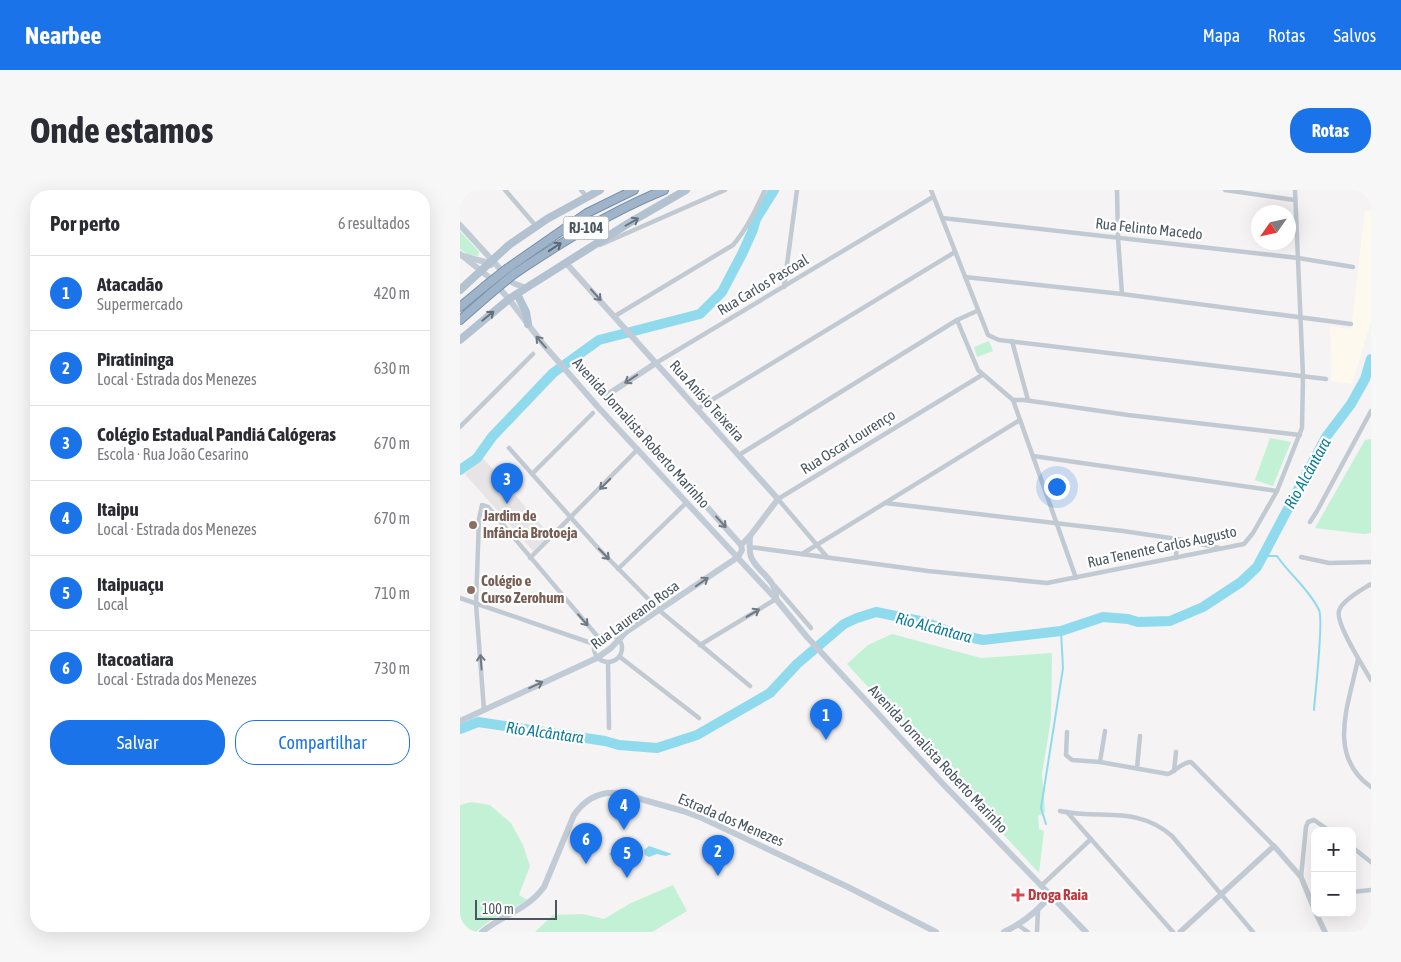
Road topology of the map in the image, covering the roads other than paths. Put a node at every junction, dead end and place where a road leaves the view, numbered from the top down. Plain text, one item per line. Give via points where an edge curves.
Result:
1 (505, 190) edge
2 (581, 190) edge
3 (634, 190) edge
4 (664, 190) edge
5 (686, 190) edge
6 (724, 190) edge
7 (765, 190) edge
8 (797, 190) edge
9 (931, 190) edge
10 (1117, 190) edge
11 (1225, 190) edge
12 (1295, 190) edge
13 (596, 191) edge
14 (587, 197) junction
15 (933, 197) junction
16 (1295, 200) junction
17 (942, 218) junction
18 (460, 225) edge
19 (536, 226) junction
20 (1118, 238) junction
21 (586, 250) junction
22 (955, 252) junction
23 (461, 255) edge
24 (1298, 258) junction
25 (491, 261) junction
26 (566, 262) junction
27 (1354, 267) dead end
28 (480, 271) junction
29 (965, 277) junction
30 (784, 287) junction
31 (526, 288) junction
32 (460, 290) edge
33 (517, 294) junction
34 (1122, 294) junction
35 (509, 299) junction
36 (460, 307) edge
37 (977, 311) junction
38 (614, 316) junction
39 (1300, 317) junction
40 (460, 320) edge
41 (957, 320) junction
42 (528, 324) junction
43 (1352, 324) dead end
44 (460, 340) edge
45 (1012, 341) junction
46 (533, 354) dead end
47 (577, 363) dead end
48 (656, 363) junction
49 (982, 375) junction
50 (1303, 376) junction
51 (1326, 379) dead end
52 (607, 395) junction
53 (1014, 400) junction
54 (1028, 400) junction
55 (697, 409) junction
56 (1371, 411) edge
57 (593, 413) dead end
58 (1020, 420) junction
59 (460, 427) edge
60 (1300, 435) junction
61 (509, 448) dead end
62 (638, 450) junction
63 (738, 455) junction
64 (1033, 456) junction
65 (532, 474) junction
66 (1277, 491) junction
67 (696, 494) junction
68 (778, 500) junction
69 (686, 503) junction
70 (884, 503) junction
71 (571, 518) junction
72 (1056, 522) junction
73 (1310, 522) dead end
74 (750, 536) junction
75 (1177, 539) junction
76 (818, 544) junction
77 (741, 545) junction
78 (750, 547) junction
79 (1220, 549) junction
80 (801, 554) junction
81 (738, 557) junction
82 (828, 557) junction
83 (1301, 557) dead end
84 (530, 558) junction
85 (1176, 558) junction
86 (1371, 563) edge
87 (618, 569) junction
88 (1076, 578) junction
89 (771, 582) junction
90 (1371, 584) edge
91 (460, 598) edge
92 (776, 599) junction
93 (476, 604) junction
94 (660, 611) junction
95 (811, 628) dead end
96 (598, 638) junction
97 (619, 640) junction
98 (594, 644) junction
99 (700, 645) junction
100 (620, 657) junction
101 (597, 658) junction
102 (1358, 659) junction
103 (608, 663) junction
104 (1371, 680) edge
105 (750, 686) dead end
106 (484, 710) junction
107 (699, 718) dead end
108 (460, 721) edge
109 (609, 728) dead end
110 (1105, 730) dead end
111 (1067, 732) dead end
112 (1140, 736) dead end
113 (1176, 752) dead end
114 (1100, 762) junction
115 (1137, 768) junction
116 (1174, 772) junction
117 (1371, 787) edge
118 (1060, 811) dead end
119 (1067, 812) junction
120 (1324, 827) edge
121 (1091, 839) junction
122 (1274, 846) junction
123 (1356, 850) edge
124 (1371, 862) edge
125 (1301, 877) junction
126 (1041, 886) junction
127 (1371, 890) edge
128 (1356, 892) edge
129 (1311, 894) edge
130 (1051, 895) junction
131 (1220, 895) junction
132 (1038, 910) junction
133 (1318, 917) edge
134 (1018, 925) junction
135 (482, 932) edge
136 (936, 932) edge
137 (1004, 932) edge
138 (1028, 932) edge
139 (1037, 932) edge
140 (1086, 932) edge
141 (1173, 932) edge
142 (1180, 932) edge
143 (1253, 932) edge
144 (1325, 932) edge

1 - 19 street
2 - 14 street
3 - 36 highway, RJ-104, bridge via 587,213 508,268
40 -> 4 highway, RJ-104, bridge via 514,274 569,238 633,202
21 -> 5 main road
6 - 21 street
7 - 38 street via 733,245
8 - 30 street
9 - 15 street
10 - 20 street
11 - 16 street
12 - 16 street, Rua Tenente Carlos Augusto
13 - 14 main road
14 - 19 main road
15 - 17 street
15 - 30 street, Rua Carlos Pascoal
16 - 24 street, Rua Tenente Carlos Augusto
17 - 20 street, Rua Felinto Macedo
17 - 22 street
18 - 25 main road
19 - 25 main road
20 - 24 street, Rua Felinto Macedo
20 - 34 street
21 - 26 main road
22 - 29 street
22 - 55 street
23 - 25 main road
23 - 28 main road, Avenida Jornalista Roberto Marinho
24 - 27 street, Rua Felinto Macedo
24 - 39 street, Rua Tenente Carlos Augusto
25 - 28 main road
25 - 31 main road via 513,283
25 - 33 main road
26 - 31 main road
26 -> 38 main road, Rua Anísio Teixeira
28 - 32 main road
28 - 35 main road, Avenida Jornalista Roberto Marinho
29 - 34 street
29 - 37 street
30 - 48 street, Rua Carlos Pascoal
31 - 33 main road
33 - 35 main road
33 - 42 main road
34 - 39 street
35 - 42 main road, Avenida Jornalista Roberto Marinho
44 -> 35 main road
37 - 41 street
37 - 45 street via 988,334 994,339
38 - 48 main road, Rua Anísio Teixeira
39 - 43 street
39 - 50 street, Rua Tenente Carlos Augusto
41 - 49 street
41 - 63 street
62 -> 42 main road, Avenida Jornalista Roberto Marinho
45 - 50 street
45 - 54 street
46 - 59 street
47 - 52 street, Avenida Jornalista Roberto Marinho
48 -> 52 main road, Rua Carlos Pascoal
48 - 55 main road, Rua Anísio Teixeira
49 - 53 street
49 - 68 street, Rua Oscar Lourenço
50 - 51 street
50 - 60 street, Rua Tenente Carlos Augusto
52 - 67 main road, Avenida Jornalista Roberto Marinho
53 - 54 street
53 - 58 street
54 - 60 street
55 - 63 main road, Rua Anísio Teixeira
56 - 73 street
57 - 65 street
58 - 64 street
58 - 70 street
60 - 66 street, Rua Tenente Carlos Augusto
61 - 65 street
62 - 69 main road, Avenida Jornalista Roberto Marinho
62 -> 71 street
63 - 68 main road, Rua Anísio Teixeira
64 - 66 street
64 - 72 street
65 - 71 street
66 - 79 street, Rua Tenente Carlos Augusto via 1248,541
67 - 69 main road
67 -> 77 main road, Avenida Jornalista Roberto Marinho
68 - 74 main road, Rua Oscar Lourenço
68 - 76 street, Rua Anísio Teixeira
69 - 81 main road, Avenida Jornalista Roberto Marinho
69 - 87 street
70 - 72 street
70 - 76 street
71 - 84 street
71 -> 87 street
72 - 75 street
72 - 88 street
74 - 77 main road, Rua Oscar Lourenço
74 - 78 main road, Avenida Jornalista Roberto Marinho
75 - 79 street
75 - 85 street
76 - 80 street
76 - 82 street, Rua Anísio Teixeira
77 - 81 main road
78 - 80 street, Rua Tenente Carlos Augusto
78 - 89 main road, Avenida Jornalista Roberto Marinho via 753,562
79 - 85 street, Rua Tenente Carlos Augusto
80 - 82 street, Rua Tenente Carlos Augusto
81 - 92 main road, Avenida Jornalista Roberto Marinho
94 -> 81 main road, Rua Laureano Rosa
82 - 88 street, Rua Tenente Carlos Augusto via 1021,582 1047,583
83 - 86 street via 1329,562
84 - 93 street via 488,507 482,505
84 -> 96 street
85 - 88 street, Rua Tenente Carlos Augusto
87 - 94 street
89 - 92 main road, Avenida Jornalista Roberto Marinho
89 - 95 street, Avenida Jornalista Roberto Marinho
90 - 102 street via 1343,604 1338,614
91 - 93 street
99 -> 92 street
92 - 126 main road, Avenida Jornalista Roberto Marinho via 807,637
93 - 98 street
106 -> 93 street
94 - 97 main road, Rua Laureano Rosa
94 - 99 street
96 - 97 street via 608,634
96 - 98 street
97 - 100 street via 622,646
97 - 101 main road, Rua Laureano Rosa
98 - 101 street
99 - 105 street
100 - 103 street
100 - 107 street
101 - 103 street
106 -> 101 main road, Rua Laureano Rosa
102 - 104 street
102 - 117 street via 1343,743 1352,766
103 - 109 street
106 - 108 main road, Rua Laureano Rosa
110 - 114 street
111 - 114 street via 1065,750 1070,759
112 - 115 street
113 - 116 street
114 - 115 street
115 - 116 street via 1168,774
116 - 122 street via 1188,762 1194,764
118 - 119 street
119 - 121 street
119 - 131 street via 1134,816 1161,826
120 - 125 street via 1314,820 1308,822
121 - 126 street
121 - 141 street
122 - 125 street
122 - 131 street
123 - 124 street
125 - 129 street
126 - 130 main road, Avenida Jornalista Roberto Marinho
127 - 128 street
130 - 132 main road
130 - 140 main road, Avenida Jornalista Roberto Marinho
131 - 142 street
131 - 143 street
132 - 134 main road
132 - 139 street
133 - 144 street
134 - 137 main road
134 - 138 street
135 - 136 main road, Estrada dos Menezes via 537,896 580,806 589,799 610,792 702,818

